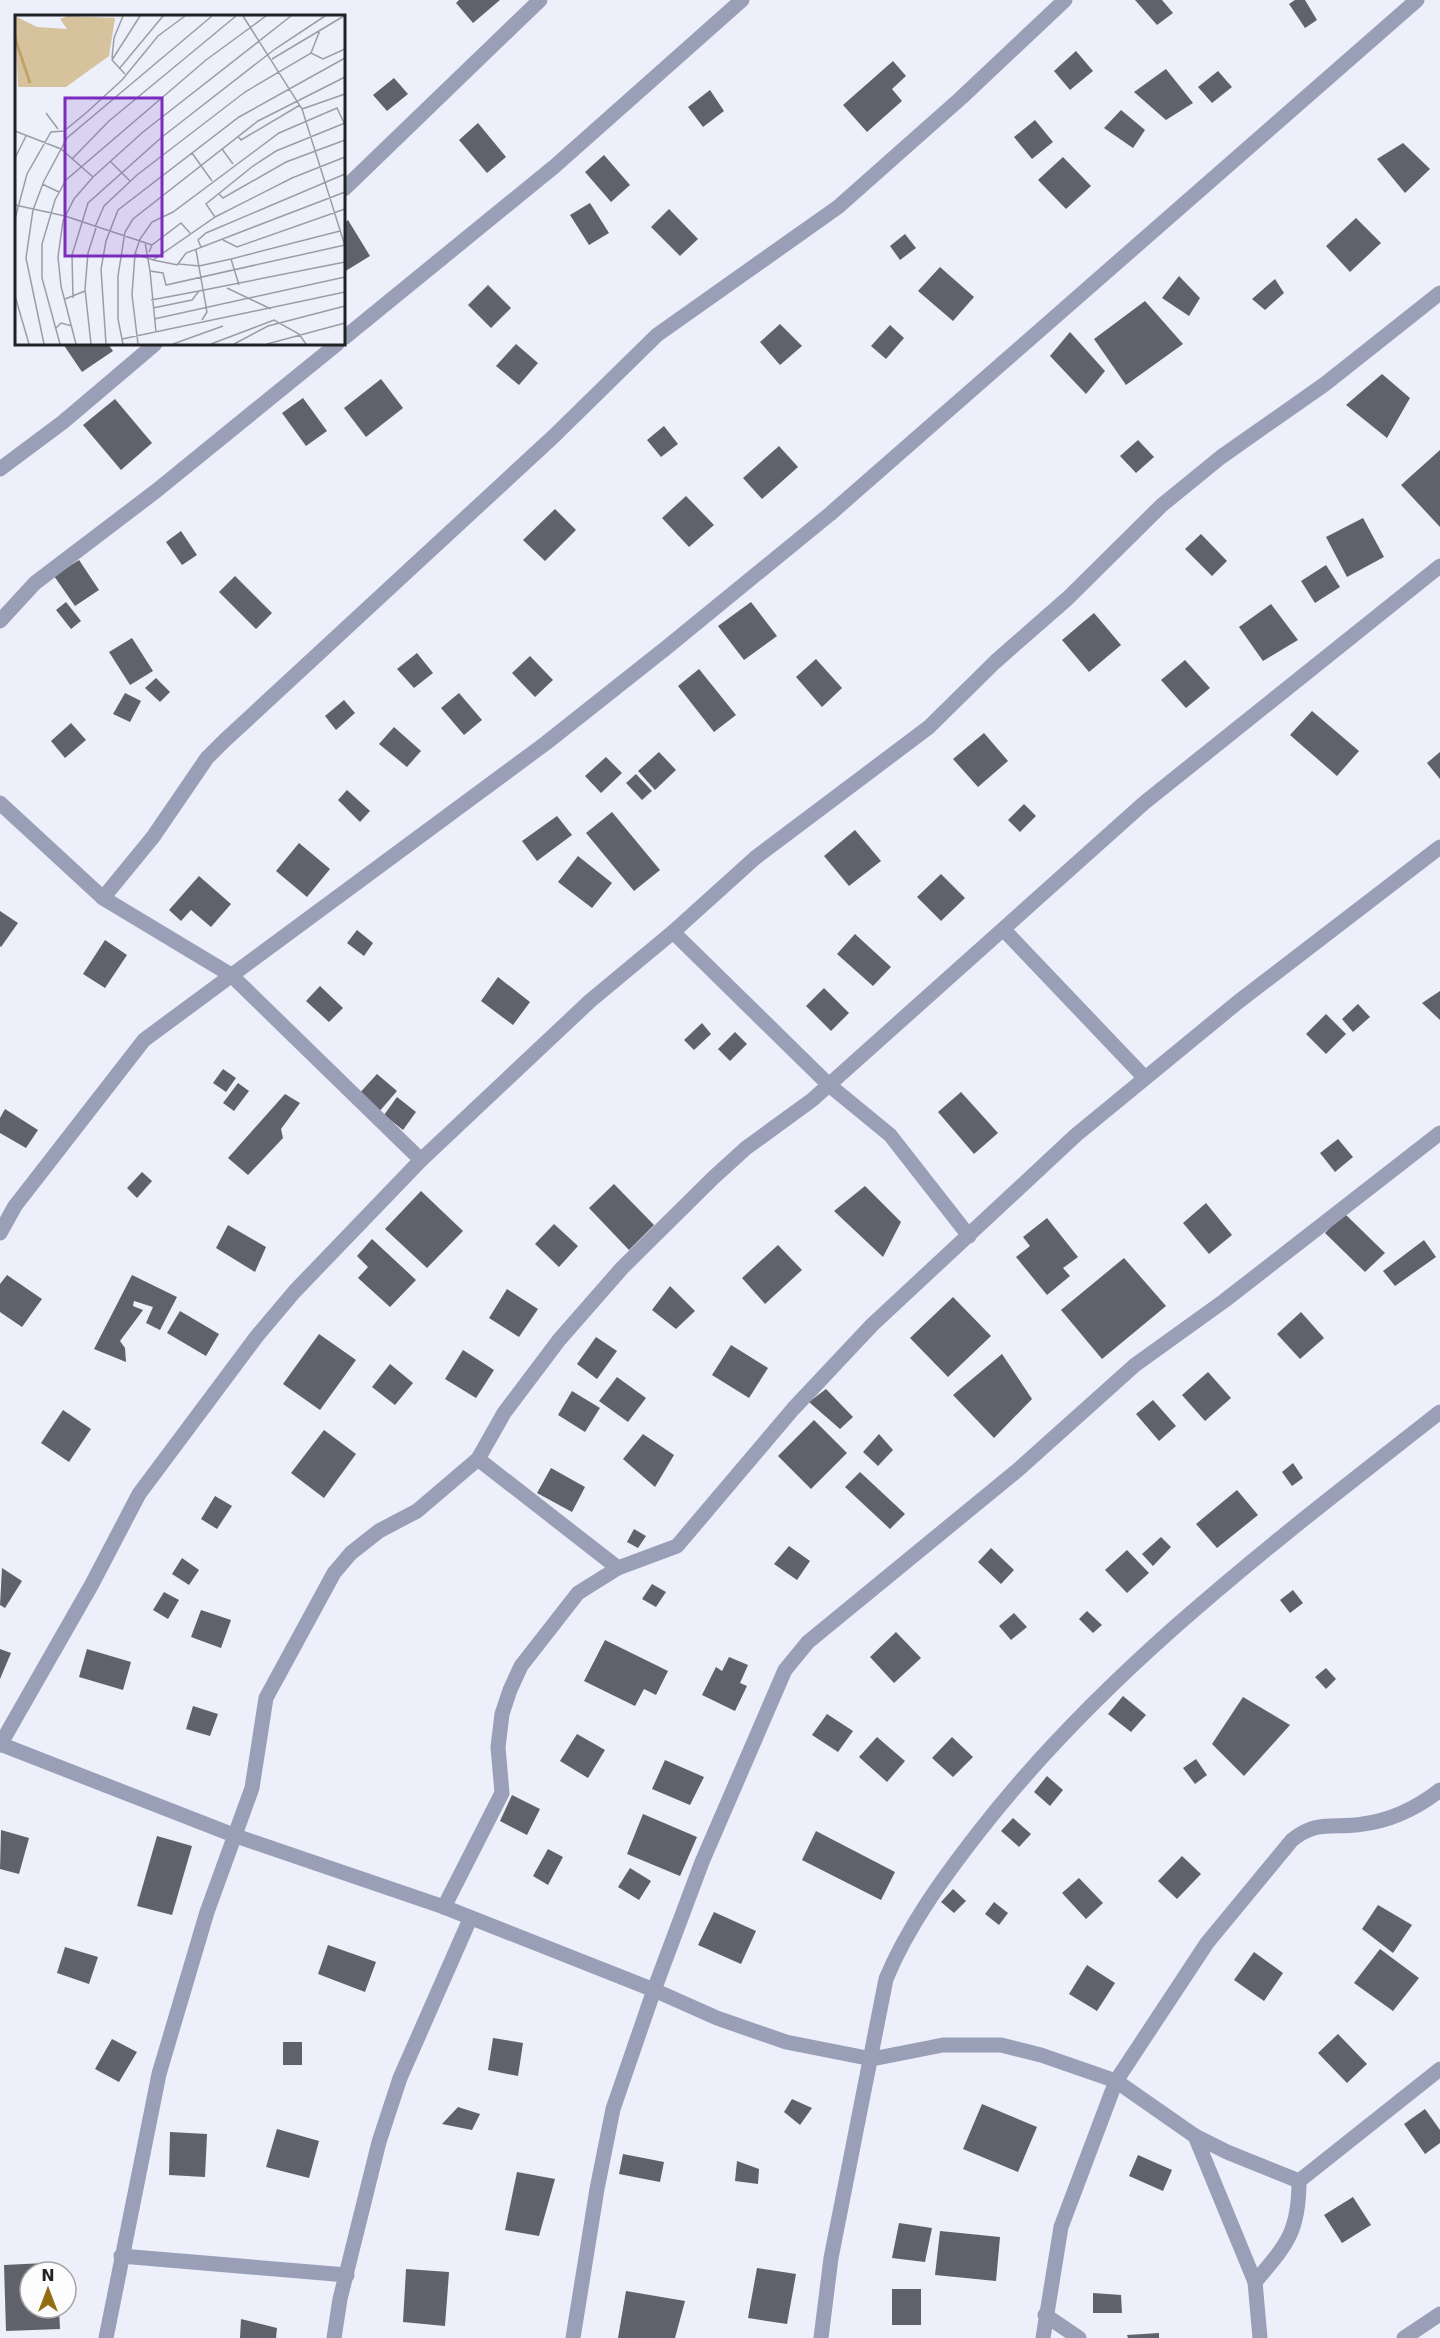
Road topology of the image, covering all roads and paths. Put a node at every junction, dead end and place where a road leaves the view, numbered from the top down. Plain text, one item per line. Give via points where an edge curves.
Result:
1 (540, 0) edge
2 (742, 0) edge
3 (1065, 0) edge
4 (1417, 0) edge
5 (345, 188) edge
6 (1440, 293) edge
7 (345, 337) edge
8 (154, 345) edge
9 (336, 345) edge
10 (0, 469) edge
11 (1440, 566) edge
12 (0, 621) edge
13 (0, 802) edge
14 (1440, 847) edge
15 (103, 898) junction
16 (1004, 930) junction
17 (673, 932) junction
18 (231, 975) junction
19 (1145, 1078) junction
20 (829, 1085) junction
21 (1440, 1133) edge
22 (421, 1160) junction
23 (0, 1233) edge
24 (969, 1236) junction
25 (1440, 1412) edge
26 (478, 1459) junction
27 (618, 1568) junction
28 (0, 1744) edge
29 (1440, 1790) edge
30 (236, 1836) junction
31 (444, 1907) junction
32 (470, 1919) junction
33 (654, 1990) junction
34 (872, 2059) junction
35 (1440, 2069) edge
36 (1116, 2081) junction
37 (1195, 2136) junction
38 (1299, 2181) junction
39 (121, 2256) junction
40 (347, 2275) junction
41 (1255, 2282) junction
42 (1440, 2314) edge
43 (1045, 2315) junction
44 (106, 2338) edge
45 (334, 2338) edge
46 (573, 2338) edge
47 (821, 2338) edge
48 (1043, 2338) edge
49 (1079, 2338) edge
50 (1260, 2338) edge
51 (1404, 2338) edge

1 - 5 street
2 - 7 street via 555,166
3 - 15 street via 838,207 657,336 224,741
4 - 18 street via 802,537 546,742
6 - 17 street via 1325,384 1221,457 1162,506 929,727 755,858
8 - 10 street
9 - 12 street via 35,583
11 - 16 street via 1144,803
13 - 15 street
14 - 19 street
15 - 18 street
16 - 19 street
16 - 20 street
17 - 20 street
17 - 22 street via 590,1001
18 - 22 street
18 - 23 street via 137,1048 15,1206
19 - 24 street via 1076,1135
20 - 24 street via 890,1135
20 - 26 street via 746,1148 622,1268 559,1340 504,1413
21 - 33 street via 1135,1365 1019,1469 808,1642 785,1670 768,1706 702,1862
22 - 28 street via 257,1336 139,1494
24 - 27 street via 872,1325 793,1409 677,1546
25 - 34 street via 1244,1566 1099,1698 1016,1784 950,1868 898,1950 884,1988
26 - 27 street
26 - 30 street via 417,1511 351,1553 334,1573 266,1698 252,1788
27 - 31 street via 578,1593 521,1666 502,1713 498,1746 502,1793
28 - 30 street
29 - 36 street via 1421,1806 1392,1818 1363,1824 1319,1825 1292,1840 1207,1943
30 - 31 street
30 - 39 street via 207,1912 159,2074
31 - 32 street
32 - 33 street
32 - 40 street via 400,2078 379,2142
33 - 34 street via 786,2042
33 - 46 street via 613,2109
34 - 36 street via 943,2045 1001,2045
34 - 47 street via 831,2258
35 - 38 street
36 - 37 street
36 - 43 street via 1061,2227
37 - 38 street
37 - 41 street
38 - 41 street via 1295,2227
39 - 40 street
39 - 44 street
40 - 45 street
41 - 50 street
42 - 51 street
43 - 48 street
43 - 49 street

